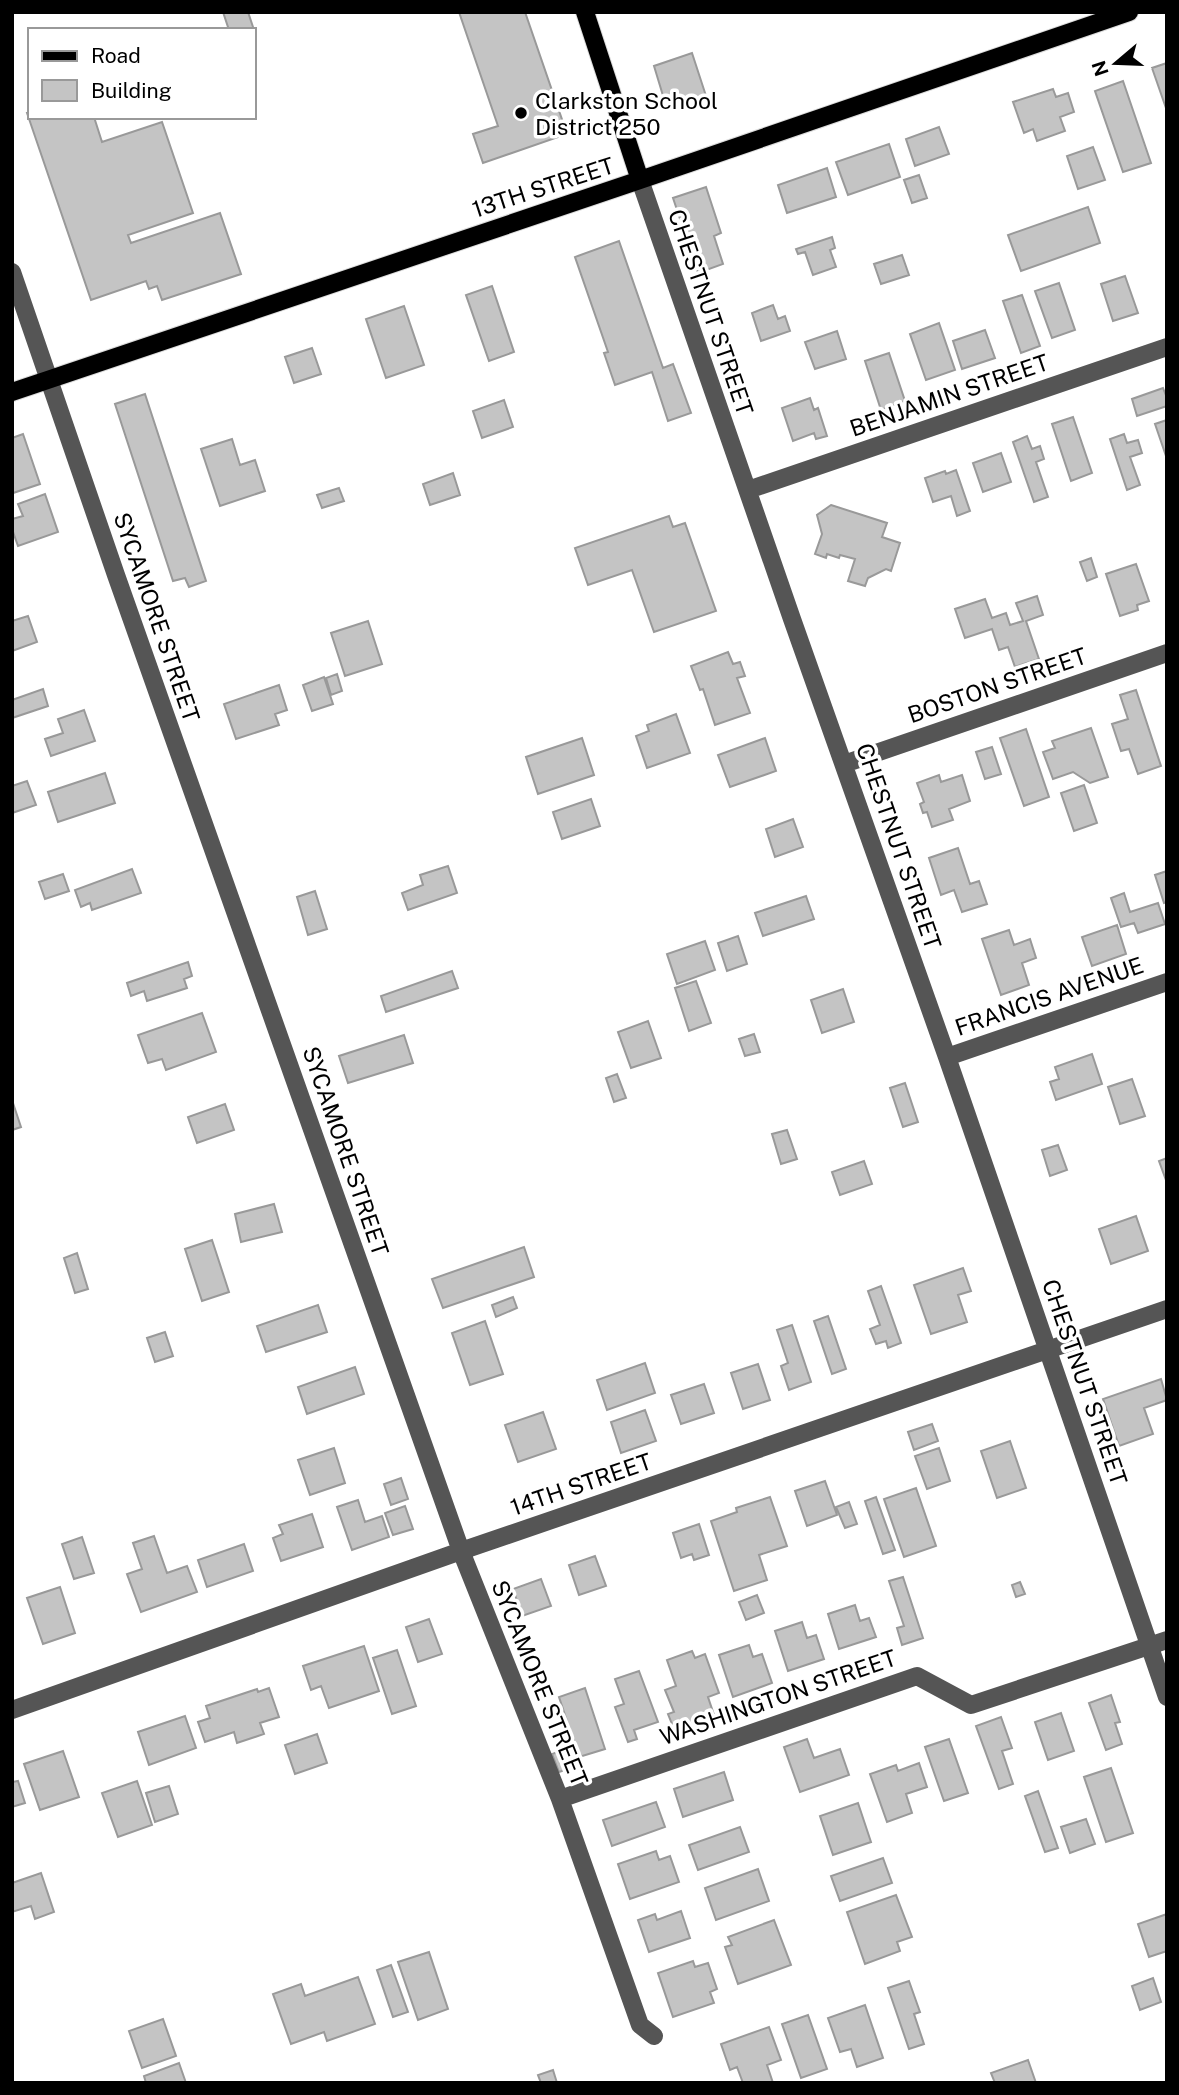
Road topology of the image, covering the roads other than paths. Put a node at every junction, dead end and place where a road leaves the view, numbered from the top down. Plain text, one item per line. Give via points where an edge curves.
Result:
1 (585, 12) edge
2 (1129, 12) edge
3 (640, 180) junction
4 (12, 272) edge
5 (1167, 347) edge
6 (49, 379) junction
7 (12, 392) edge
8 (747, 490) junction
9 (1167, 653) edge
10 (844, 764) junction
11 (1167, 982) edge
12 (947, 1057) junction
13 (1167, 1309) edge
14 (1048, 1351) junction
15 (461, 1551) junction
16 (1167, 1640) edge
17 (1149, 1646) junction
18 (1167, 1697) edge
19 (12, 1710) edge
20 (560, 1799) junction
21 (654, 2036) dead end

1 - 3 main road, CHESTNUT STREET
2 - 3 main road, 13TH STREET
3 - 6 main road, 13TH STREET
3 - 8 street, CHESTNUT STREET
4 - 6 street, SYCAMORE STREET
5 - 8 street, BENJAMIN STREET
6 - 7 main road, 13TH STREET
6 - 15 street, SYCAMORE STREET
8 - 10 street, CHESTNUT STREET
9 - 10 street, BOSTON STREET
10 - 12 street, CHESTNUT STREET
11 - 12 street, FRANCIS AVENUE
12 - 14 street, CHESTNUT STREET
13 - 14 street, 14TH STREET
14 - 15 street, 14TH STREET
14 - 17 street, CHESTNUT STREET
15 - 19 street, 14TH STREET
15 - 20 street, SYCAMORE STREET
16 - 17 street, WASHINGTON STREET
17 - 18 street, CHESTNUT STREET
17 - 20 street, WASHINGTON STREET via 971,1706 917,1676
20 - 21 street, SYCAMORE STREET via 640,2025

